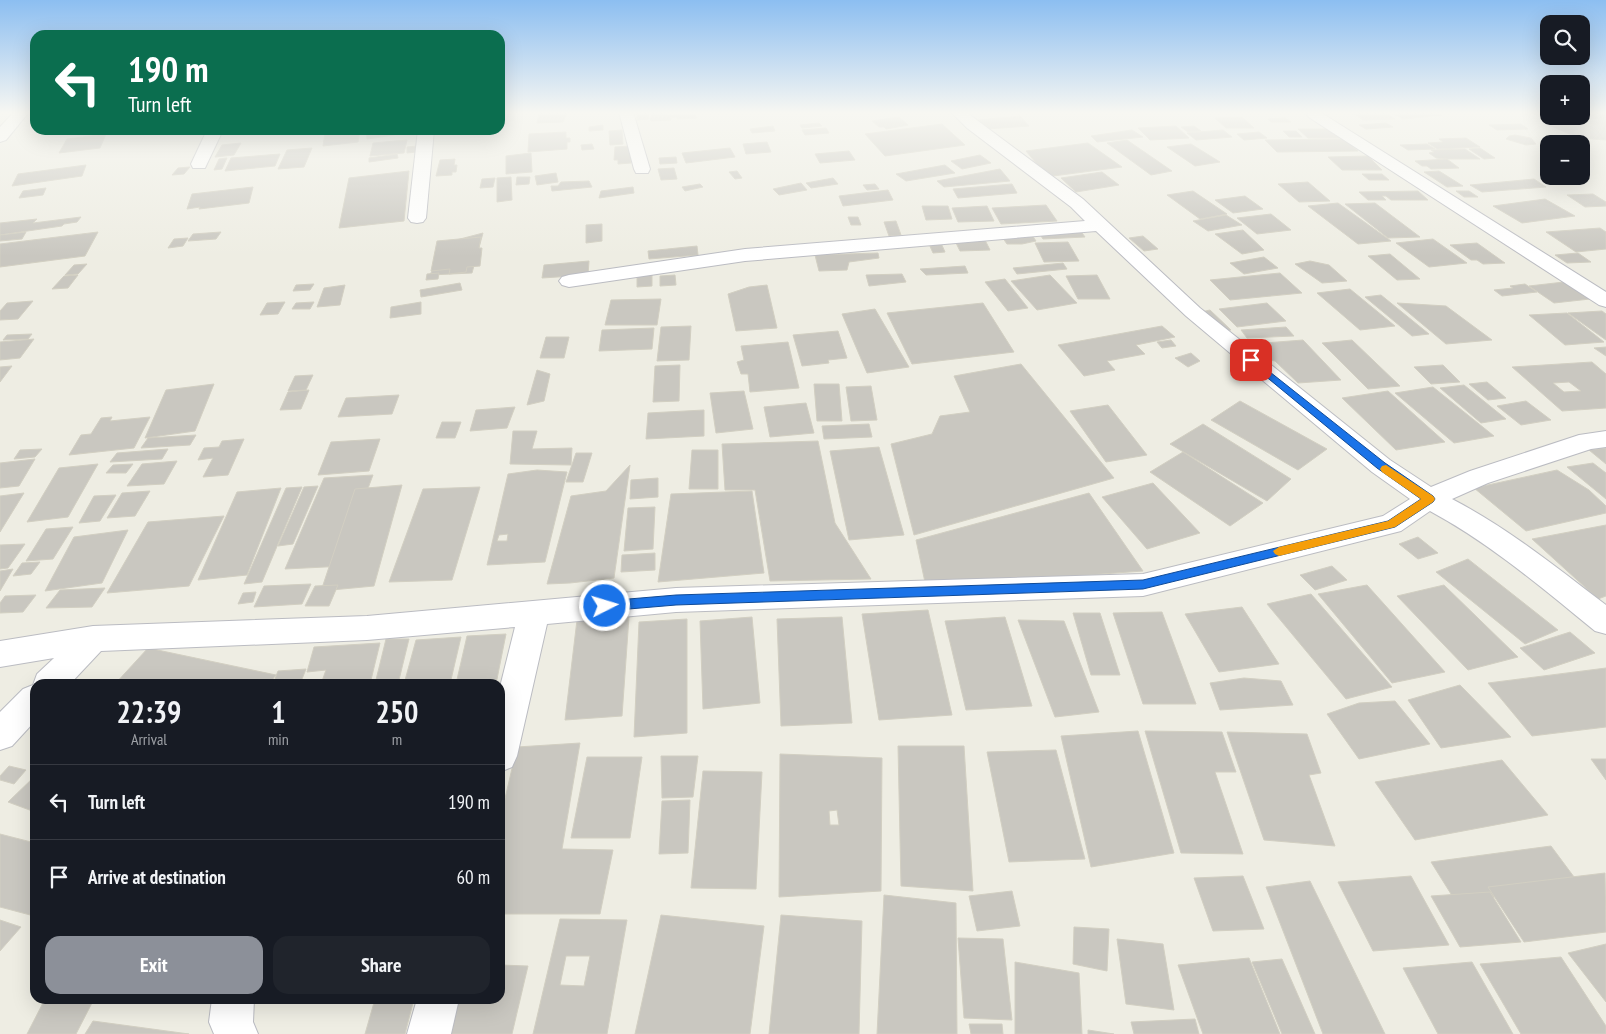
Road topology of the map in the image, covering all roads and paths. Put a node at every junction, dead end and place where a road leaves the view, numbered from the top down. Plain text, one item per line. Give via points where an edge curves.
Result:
1 (201, 160) edge
2 (423, 160) edge
3 (640, 160) edge
4 (1019, 160) edge
5 (1386, 160) edge
6 (199, 164) dead end
7 (642, 169) dead end
8 (417, 218) dead end
9 (1100, 225) junction
10 (569, 281) dead end
11 (1606, 301) edge
12 (1606, 439) edge
13 (1429, 499) junction
14 (534, 612) junction
15 (1606, 622) edge
16 (93, 639) junction
17 (0, 654) edge
18 (55, 679) edge
19 (30, 704) edge
20 (0, 735) edge
21 (505, 735) edge
22 (232, 1004) edge
23 (437, 1004) edge
24 (236, 1034) edge
25 (429, 1034) edge

1 - 6 street
2 - 8 street
3 - 7 street
4 - 9 street via 1077,203
5 - 11 street
9 - 10 street via 745,255
9 - 13 street via 1193,312 1381,466
12 - 13 street via 1588,441 1479,477
13 - 14 street via 1391,524 1143,585 676,600
13 - 15 street via 1473,522 1521,555
14 - 16 street via 367,628
14 - 21 street
16 - 17 street
16 - 18 street
19 - 20 street
22 - 24 street via 230,1022
23 - 25 street

